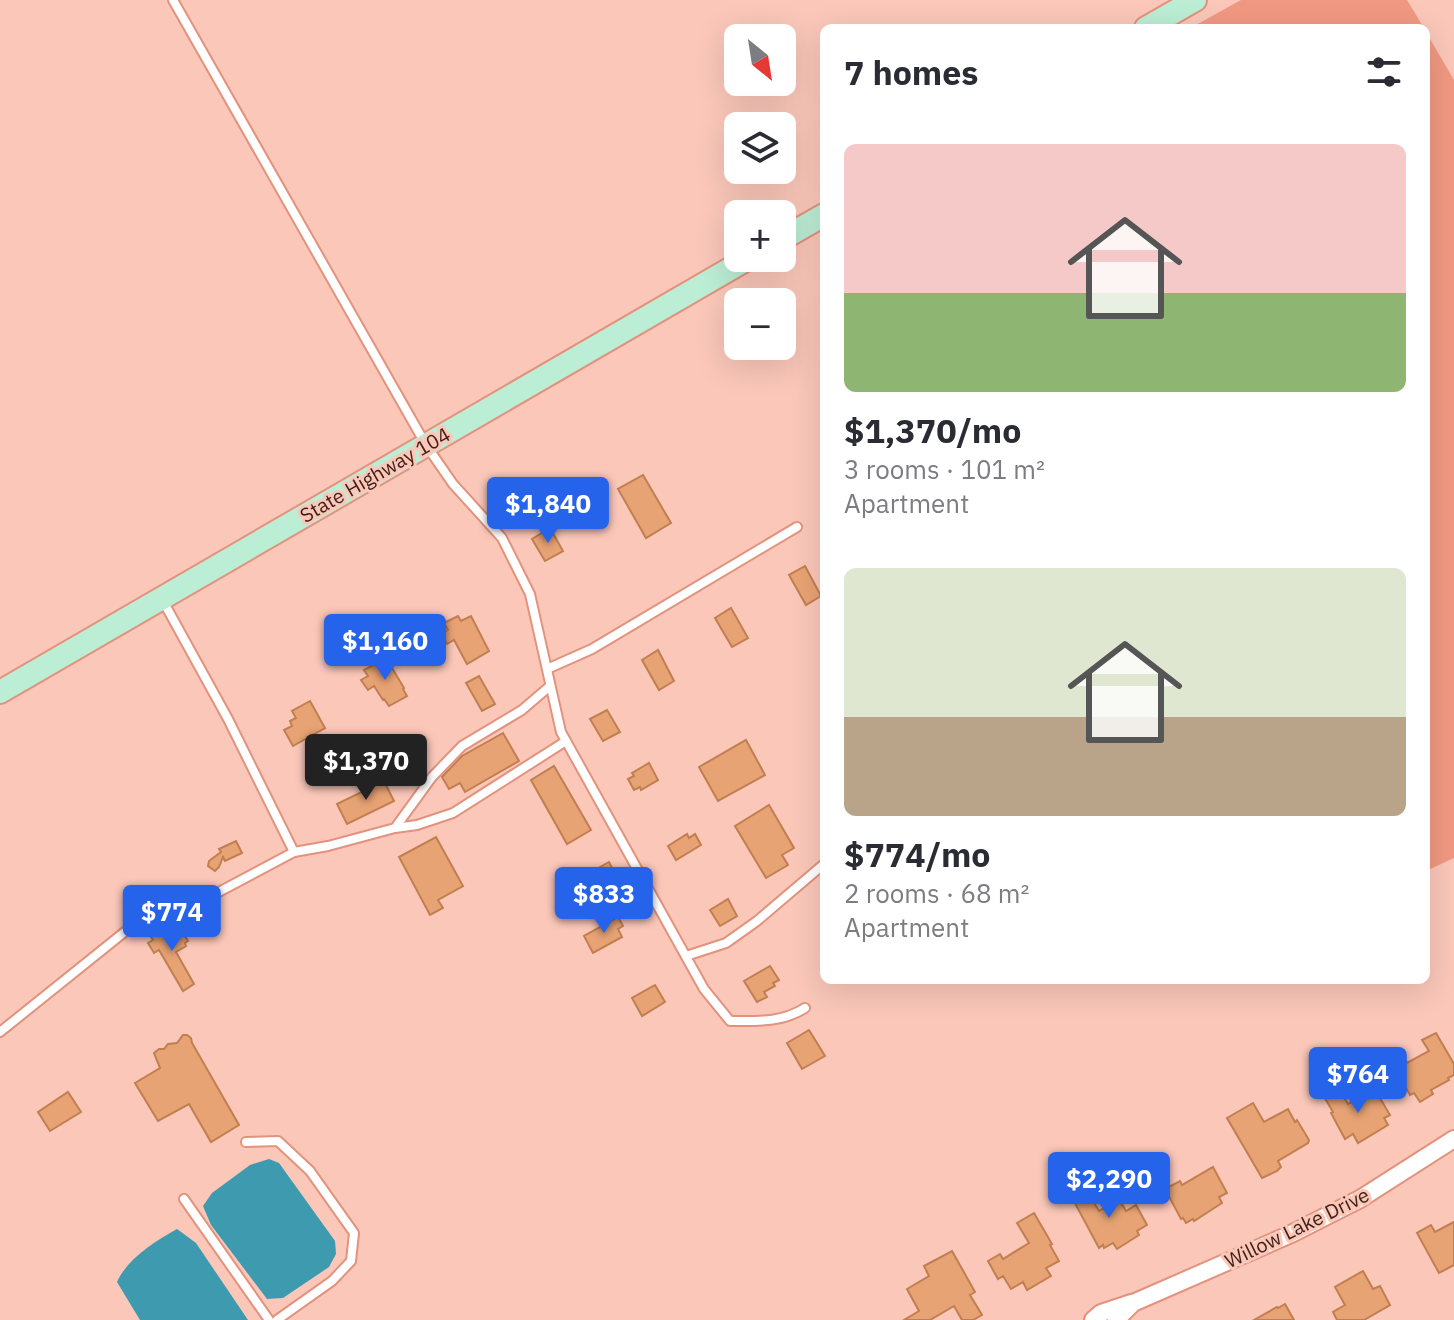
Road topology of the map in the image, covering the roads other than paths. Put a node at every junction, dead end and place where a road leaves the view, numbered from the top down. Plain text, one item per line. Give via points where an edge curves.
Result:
1 (173, 0) edge
2 (1195, 0) edge
3 (1153, 24) edge
4 (820, 217) edge
5 (796, 231) edge
6 (725, 272) edge
7 (426, 445) junction
8 (797, 527) dead end
9 (161, 599) junction
10 (547, 669) junction
11 (550, 686) junction
12 (0, 692) edge
13 (566, 741) junction
14 (395, 828) junction
15 (294, 852) junction
16 (820, 867) edge
17 (686, 956) junction
18 (805, 1008) dead end
19 (0, 1032) edge
20 (1454, 1139) edge
21 (246, 1142) dead end
22 (184, 1199) dead end
23 (1133, 1303) junction
24 (269, 1320) edge
25 (277, 1320) edge
26 (1093, 1320) edge
27 (1116, 1320) edge

1 - 7 lane
2 - 3 main road
4 - 5 main road
6 - 7 main road, State Highway 104
7 - 9 main road, State Highway 104
7 - 10 lane via 502,538 530,594
8 - 10 lane via 592,649
9 - 12 main road, State Highway 104
9 - 15 lane
10 - 11 lane
11 - 13 lane
11 - 14 lane via 522,710 462,746
13 - 14 lane via 453,813
13 - 17 lane
14 - 15 lane
15 - 19 lane via 215,894 132,926
16 - 17 lane via 726,943
17 - 18 lane via 730,1021 774,1021
20 - 23 street, Willow Lake Drive via 1360,1199
21 - 25 lane via 278,1141 310,1171 354,1233 351,1261
22 - 24 lane
23 - 26 street, Willow Lake Drive
23 - 27 street, Willow Lake Drive

